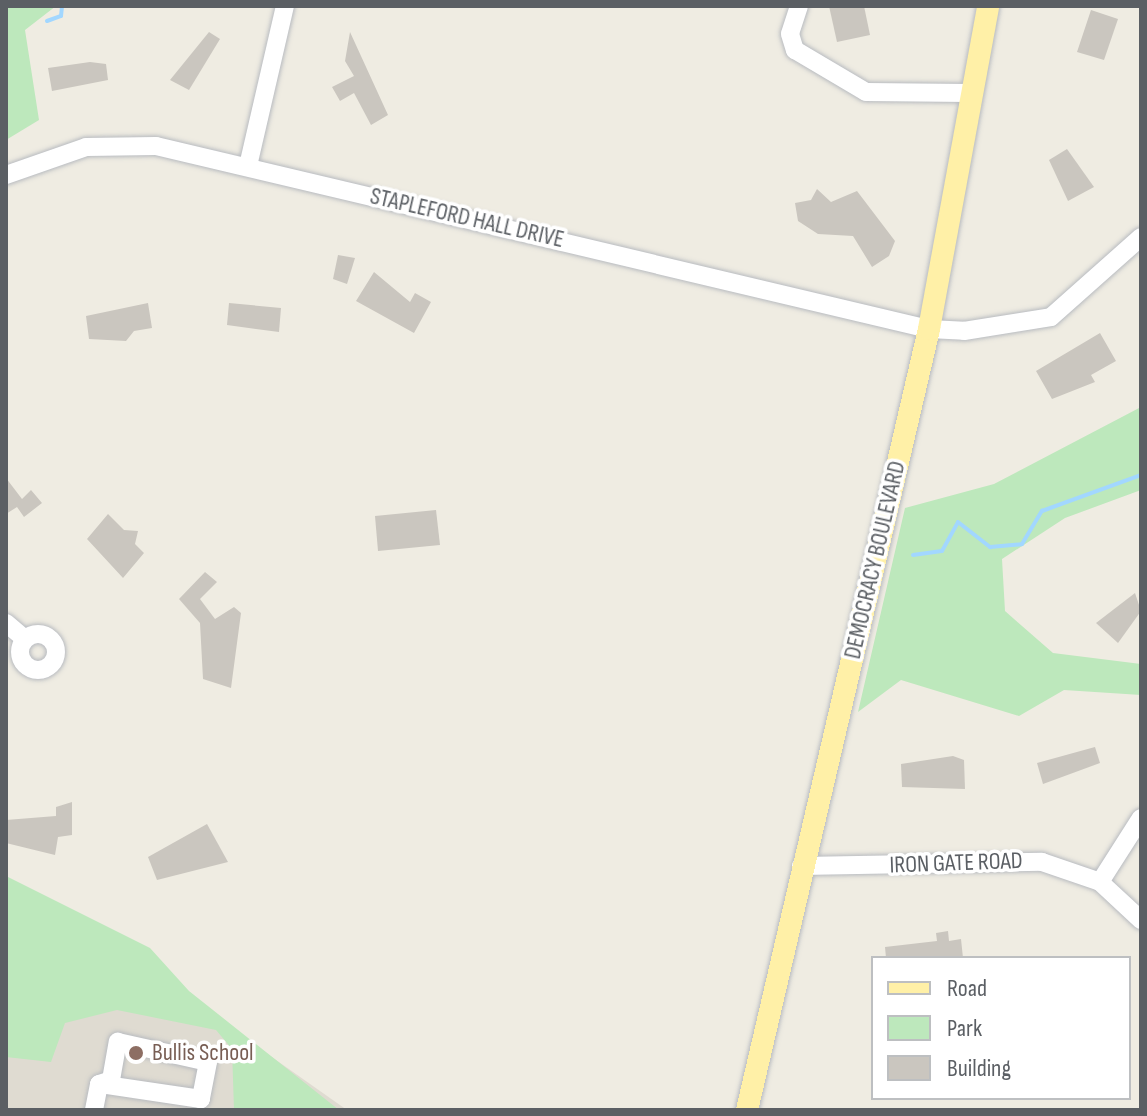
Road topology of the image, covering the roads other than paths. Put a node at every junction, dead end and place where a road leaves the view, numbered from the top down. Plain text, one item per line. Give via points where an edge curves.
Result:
1 (285, 6) edge
2 (799, 6) edge
3 (988, 6) edge
4 (969, 93) junction
5 (248, 166) junction
6 (6, 175) edge
7 (1141, 237) edge
8 (929, 329) junction
9 (6, 623) edge
10 (25, 639) dead end
11 (1141, 818) edge
12 (801, 866) junction
13 (1100, 882) junction
14 (1141, 920) edge
15 (99, 1084) junction
16 (94, 1110) edge
17 (747, 1110) edge

1 - 5 street
2 - 4 street via 790,34 795,50 866,92
3 - 4 main road, DEMOCRACY BOULEVARD
4 - 8 main road, DEMOCRACY BOULEVARD
5 - 6 street, STAPLEFORD HALL DRIVE via 156,146 100,145
5 - 8 street, STAPLEFORD HALL DRIVE
7 - 8 street, STAPLEFORD HALL DRIVE via 1051,317 999,330
8 - 12 main road, DEMOCRACY BOULEVARD
9 - 10 street
11 - 13 street
12 - 13 street, IRON GATE ROAD via 1017,859
12 - 17 main road, DEMOCRACY BOULEVARD
13 - 14 street, IRON GATE ROAD
15 - 15 street via 111,1080 118,1042 208,1062 201,1099
15 - 16 street

